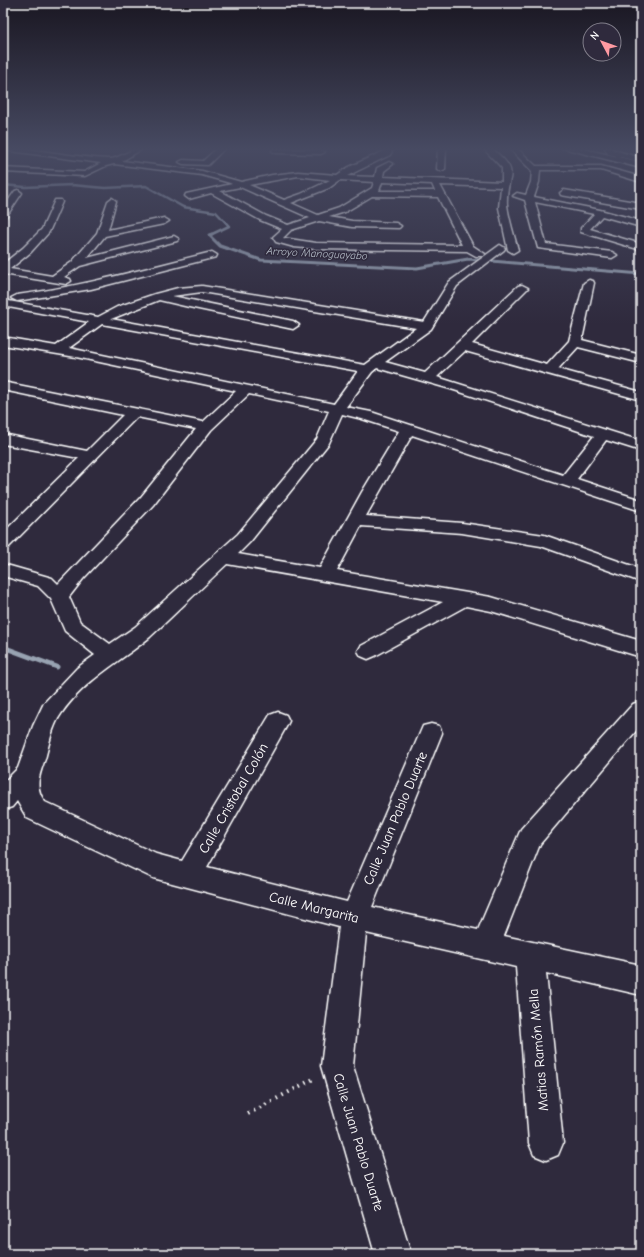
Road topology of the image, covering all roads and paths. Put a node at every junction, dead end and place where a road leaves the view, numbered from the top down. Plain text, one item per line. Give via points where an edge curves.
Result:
1 (9, 207) edge
2 (56, 207) edge
3 (110, 207) edge
4 (243, 207) edge
5 (292, 207) edge
6 (348, 207) edge
7 (447, 207) edge
8 (504, 207) edge
9 (536, 207) edge
10 (579, 207) edge
11 (600, 213) junction
12 (3, 215) edge
13 (396, 215) dead end
14 (318, 218) junction
15 (164, 221) dead end
16 (641, 224) edge
17 (396, 226) junction
18 (288, 228) junction
19 (102, 234) junction
20 (174, 238) dead end
21 (610, 238) junction
22 (528, 246) dead end
23 (542, 246) junction
24 (641, 247) edge
25 (469, 248) junction
26 (500, 248) dead end
27 (398, 249) junction
28 (513, 250) dead end
29 (212, 255) dead end
30 (612, 255) dead end
31 (485, 261) junction
32 (76, 264) junction
33 (3, 270) edge
34 (54, 279) junction
35 (589, 283) dead end
36 (94, 286) junction
37 (522, 288) dead end
38 (160, 296) junction
39 (3, 300) edge
40 (3, 303) edge
41 (101, 320) junction
42 (293, 325) dead end
43 (427, 326) junction
44 (3, 341) edge
45 (575, 342) junction
46 (463, 346) junction
47 (59, 350) junction
48 (641, 359) edge
49 (371, 366) junction
50 (550, 370) junction
51 (428, 378) junction
52 (3, 386) edge
53 (247, 389) junction
54 (641, 396) edge
55 (338, 408) junction
56 (134, 412) junction
57 (206, 427) junction
58 (408, 429) junction
59 (603, 434) junction
60 (3, 439) edge
61 (641, 446) edge
62 (90, 456) junction
63 (567, 481) junction
64 (641, 506) edge
65 (355, 520) junction
66 (3, 543) edge
67 (223, 557) junction
68 (3, 570) edge
69 (326, 574) junction
70 (641, 576) edge
71 (59, 596) junction
72 (464, 599) junction
73 (641, 649) edge
74 (368, 651) dead end
75 (112, 656) junction
76 (641, 710) edge
77 (278, 721) dead end
78 (430, 733) dead end
79 (28, 774) junction
80 (3, 799) edge
81 (188, 875) junction
82 (354, 917) junction
83 (486, 945) junction
84 (530, 956) junction
85 (641, 980) edge
86 (337, 1066) junction
87 (248, 1114) dead end
88 (546, 1143) dead end
89 (393, 1254) edge

1 - 12 street
2 - 33 street via 46,230
3 - 19 street
4 - 18 street
5 - 14 street
6 - 14 street
7 - 25 street
8 - 28 street
9 - 23 street
10 - 11 street
11 - 16 street
11 - 21 street via 584,230
13 - 17 street
14 - 17 street via 352,224
14 - 18 street
15 - 19 street
16 - 21 street
17 - 27 street
18 - 27 street via 278,237 279,240 294,244
19 - 32 street
20 - 32 street
21 - 24 street
22 - 23 street
23 - 30 street
25 - 27 street
25 - 31 street
26 - 31 street
29 - 36 street
31 - 43 street via 453,284
32 - 34 street
33 - 34 street
34 - 36 street
35 - 45 street
36 - 39 street via 43,296
37 - 46 street
38 - 41 street
38 - 42 street
38 - 43 street via 184,289 202,289
40 - 41 street
41 - 47 street
41 - 49 street
43 - 49 street
44 - 47 street
45 - 48 street
45 - 50 street
46 - 50 street
46 - 51 street
47 - 53 street
49 - 51 street
49 - 55 street
50 - 54 street
51 - 59 street
52 - 56 street
53 - 55 street
53 - 57 street
55 - 58 street
55 - 67 street via 324,440 244,538
56 - 57 street
56 - 62 street
57 - 71 street via 147,501
58 - 63 street
58 - 65 street
59 - 61 street
59 - 63 street
60 - 62 street
62 - 66 street
63 - 64 street
65 - 69 street
65 - 70 street via 462,528 544,542
67 - 69 street
67 - 75 street via 142,632
68 - 71 street via 45,582
69 - 72 street
71 - 75 street via 72,626
72 - 73 street via 491,604
72 - 74 street
75 - 79 street via 84,674 52,709
76 - 83 street via 530,837
77 - 81 street, Calle Cristobal Colón
78 - 82 street, Calle Juan Pablo Duarte
79 - 80 street
79 - 81 street, Calle Margarita via 26,795 36,810 153,866
81 - 82 street, Calle Margarita
82 - 83 street, Calle Margarita
82 - 86 street, Calle Juan Pablo Duarte
83 - 84 street, Calle Margarita
84 - 85 street, Calle Margarita
84 - 88 street, Matias Ramón Mella
86 - 87 path
86 - 89 street, Calle Juan Pablo Duarte

